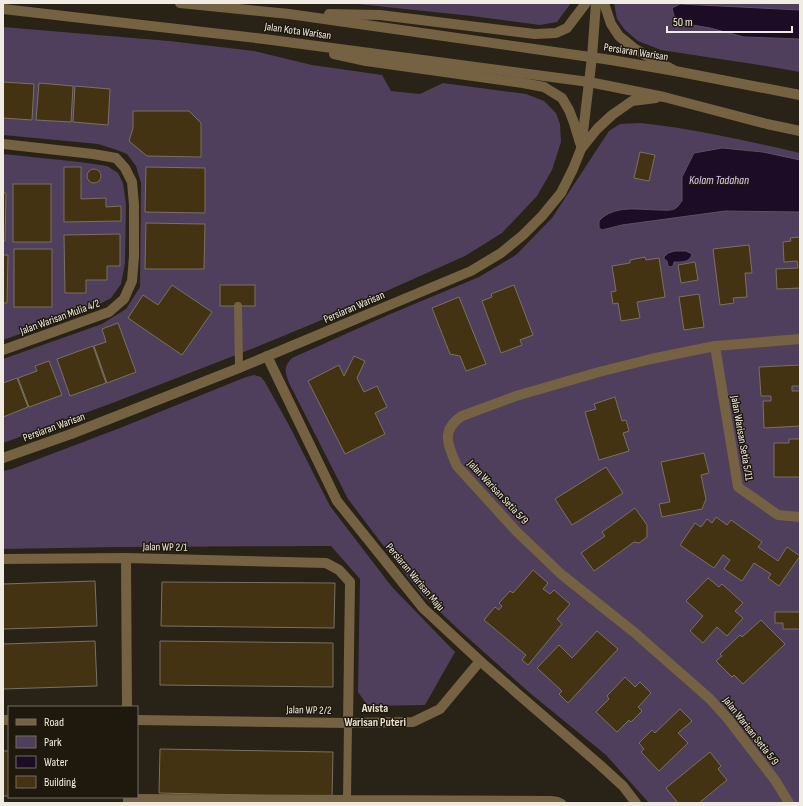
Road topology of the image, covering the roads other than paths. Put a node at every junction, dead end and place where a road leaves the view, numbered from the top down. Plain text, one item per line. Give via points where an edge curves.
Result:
1 (180, 3) edge
2 (586, 3) edge
3 (596, 3) edge
4 (604, 3) edge
5 (3, 9) edge
6 (289, 14) junction
7 (264, 39) junction
8 (592, 57) junction
9 (675, 71) junction
10 (589, 82) junction
11 (800, 95) edge
12 (664, 97) junction
13 (800, 130) edge
14 (3, 144) edge
15 (581, 149) junction
16 (238, 306) dead end
17 (800, 339) edge
18 (715, 346) junction
19 (3, 350) edge
20 (268, 356) junction
21 (239, 368) junction
22 (3, 458) edge
23 (800, 517) edge
24 (126, 558) junction
25 (3, 559) edge
26 (480, 661) junction
27 (128, 706) edge
28 (138, 720) edge
29 (348, 723) junction
30 (128, 799) edge
31 (348, 799) junction
32 (562, 803) edge
33 (636, 803) edge
34 (789, 803) edge

1 - 6 street, Jalan Kota Warisan
2 - 6 street via 567,28 556,33 542,34 380,15
3 - 8 street, Persiaran Warisan
4 - 9 street via 611,24 619,36 635,49
5 - 7 street, Jalan Kota Warisan
6 - 8 street, Jalan Kota Warisan
7 - 10 street, Jalan Kota Warisan
7 - 15 street via 366,61 544,87 562,98 566,104
8 - 9 street, Persiaran Warisan
8 - 10 street, Persiaran Warisan
9 - 11 street, Persiaran Warisan
10 - 12 street, Jalan Kota Warisan
10 - 15 street, Persiaran Warisan
12 - 13 street, Jalan Kota Warisan
12 - 15 street via 632,101 597,129
14 - 19 street, Jalan Warisan Mulia 4/2 via 116,158 132,182 134,204 132,281 124,298 109,312
15 - 20 street, Persiaran Warisan via 561,193 533,226 500,253 471,270
16 - 21 lane
17 - 18 street, Jalan Warisan Setia 5/9
18 - 23 street, Jalan Warisan Setia 5/11 via 738,487 778,515
18 - 34 street, Jalan Warisan Setia 5/9 via 628,364 516,396 462,416 450,427 447,441 457,466 517,532 561,574 635,633 710,699 744,740
20 - 21 street, Persiaran Warisan
20 - 26 street, Persiaran Warisan Maju via 337,501 423,608
21 - 22 street, Persiaran Warisan
24 - 25 street, Jalan WP 2/1
24 - 27 street
24 - 29 street, Jalan WP 2/1 via 326,563 339,570 350,582
26 - 29 street, Jalan WP 2/2 via 440,709 413,722
26 - 33 street, Persiaran Warisan Maju via 600,765 623,786
28 - 29 street, Jalan WP 2/2
29 - 31 lane
30 - 31 lane
31 - 32 lane via 551,800

